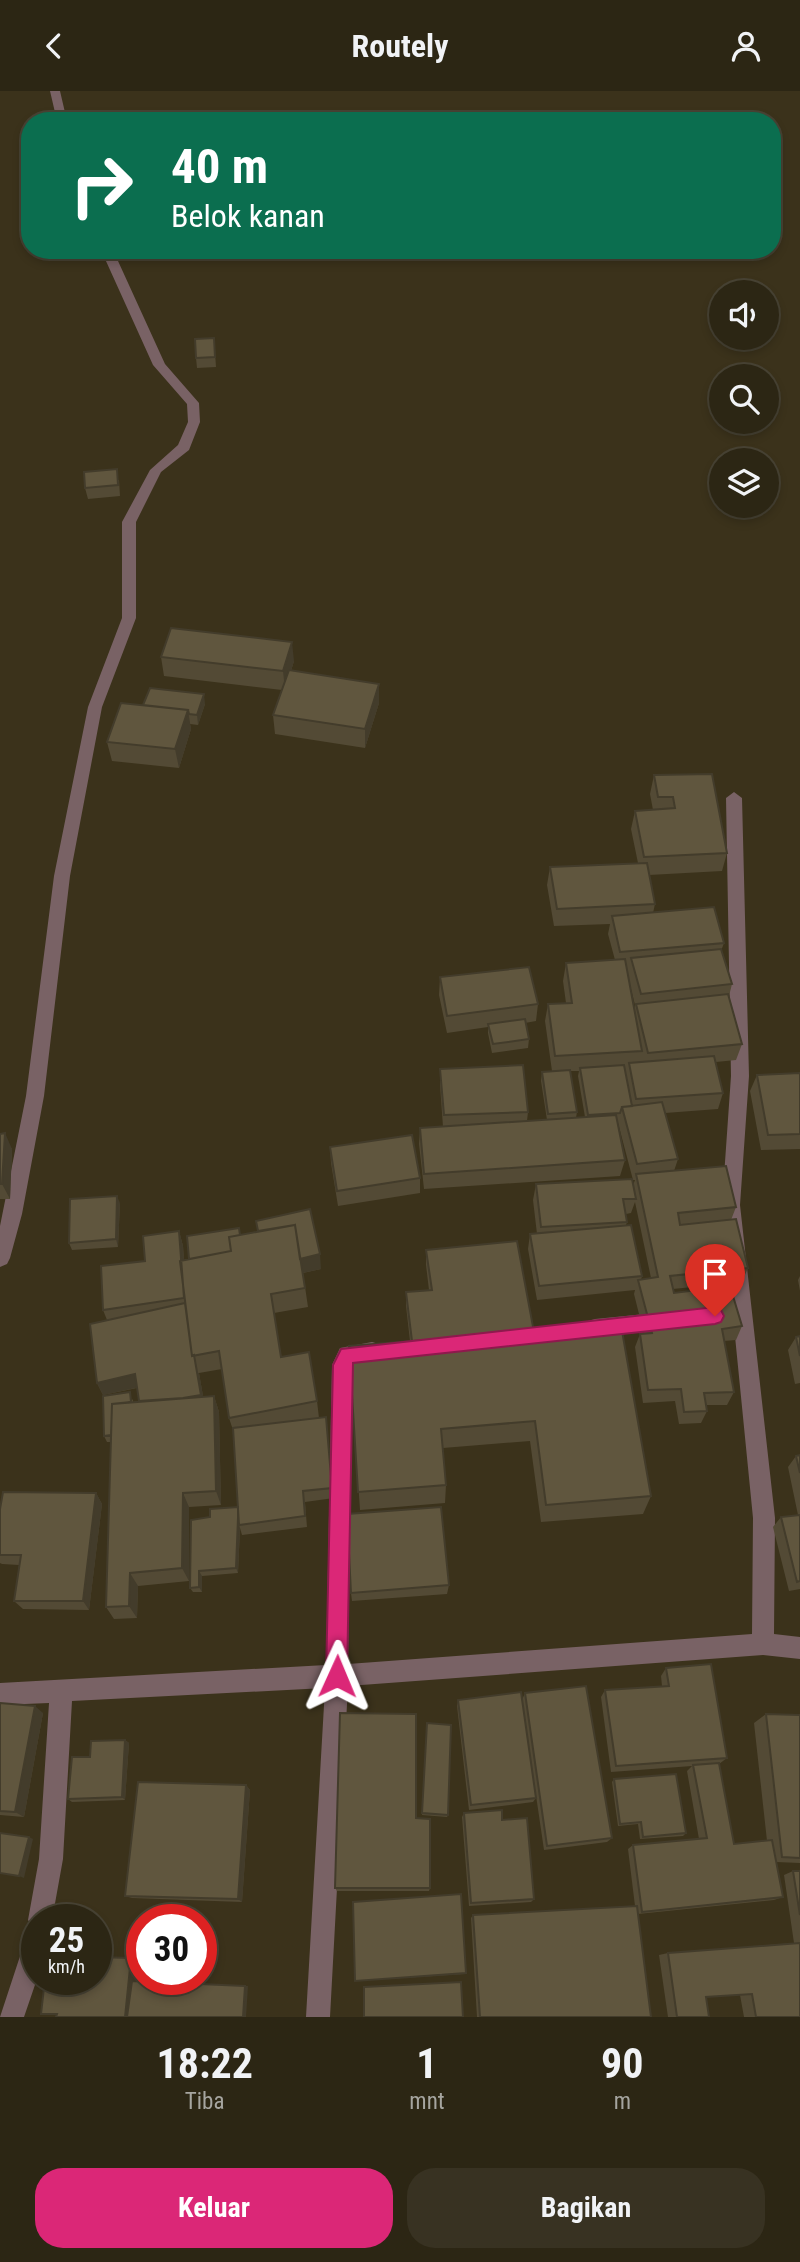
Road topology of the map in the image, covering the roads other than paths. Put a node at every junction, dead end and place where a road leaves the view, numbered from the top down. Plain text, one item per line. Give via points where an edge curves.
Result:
1 (55, 91) edge
2 (60, 112) edge
3 (111, 259) edge
4 (734, 798) dead end
5 (740, 1076) junction
6 (764, 1076) edge
7 (0, 1258) edge
8 (688, 1318) edge
9 (579, 1329) edge
10 (388, 1349) edge
11 (763, 1644) junction
12 (800, 1648) edge
13 (337, 1676) junction
14 (61, 1691) junction
15 (0, 1694) edge
16 (43, 1904) edge
17 (21, 1984) edge
18 (12, 2017) edge
19 (318, 2017) edge

1 - 2 street
3 - 7 street via 159,365 193,403 194,422 184,447 156,470 129,522 129,618 95,707 62,876 35,1096
4 - 5 street
5 - 6 street
5 - 11 street via 731,1205 735,1314 764,1518
8 - 9 street
10 - 13 street via 347,1355 342,1365
11 - 12 street
11 - 13 street
13 - 14 street
13 - 19 street
14 - 15 street
14 - 16 street via 51,1859
17 - 18 street

